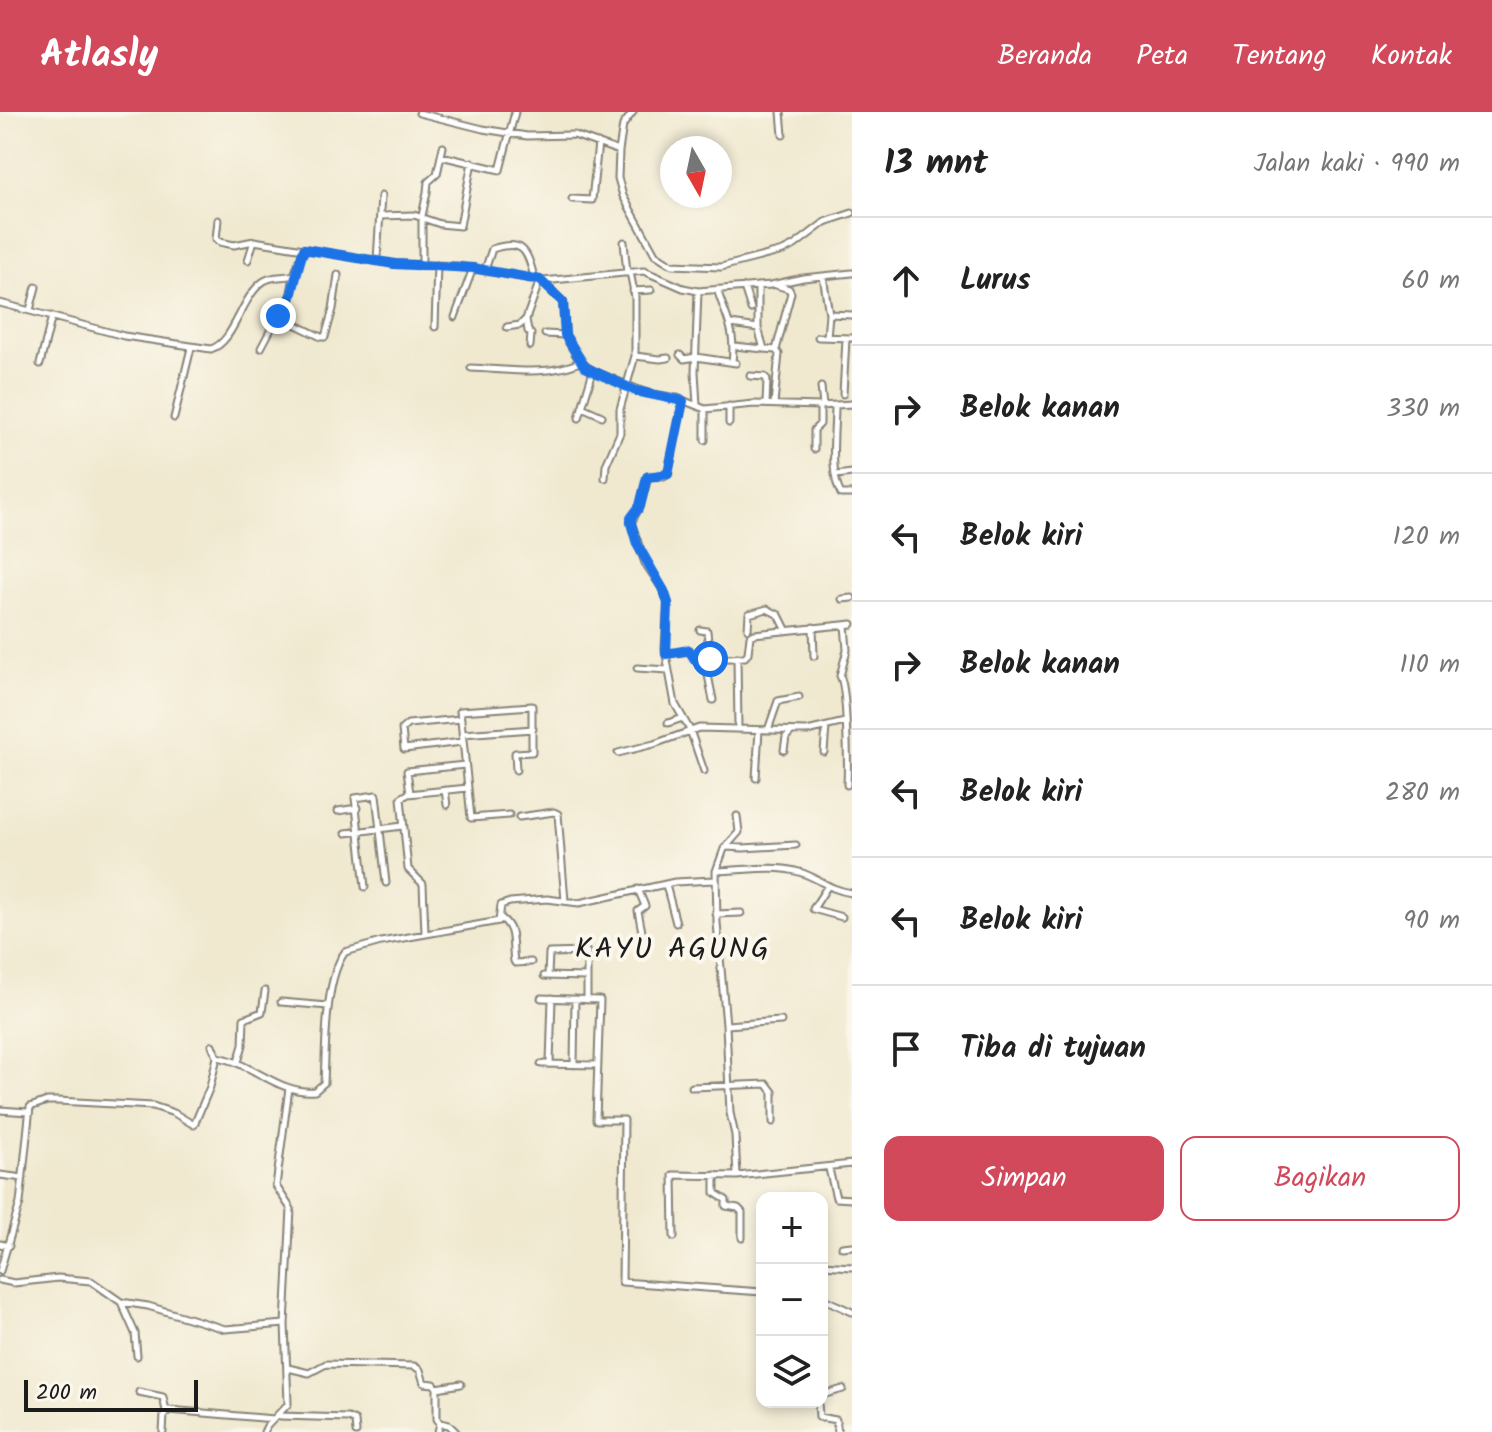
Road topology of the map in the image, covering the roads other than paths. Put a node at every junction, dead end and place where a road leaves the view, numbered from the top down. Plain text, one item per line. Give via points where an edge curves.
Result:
1 (515, 112) edge
2 (633, 112) edge
3 (781, 112) edge
4 (419, 113) edge
5 (511, 132) junction
6 (783, 135) dead end
7 (598, 143) junction
8 (443, 147) dead end
9 (619, 151) junction
10 (441, 156) junction
11 (472, 162) junction
12 (381, 196) dead end
13 (572, 199) dead end
14 (852, 215) edge
15 (381, 216) junction
16 (422, 218) junction
17 (218, 220) dead end
18 (254, 241) junction
19 (624, 242) dead end
20 (304, 249) junction
21 (248, 260) dead end
22 (377, 260) junction
23 (422, 264) junction
24 (437, 265) junction
25 (473, 268) junction
26 (485, 270) junction
27 (628, 272) junction
28 (852, 273) edge
29 (294, 275) junction
30 (338, 275) dead end
31 (823, 276) junction
32 (539, 280) junction
33 (775, 284) junction
34 (758, 286) junction
35 (36, 287) dead end
36 (744, 287) junction
37 (717, 289) junction
38 (651, 290) dead end
39 (633, 291) junction
40 (698, 291) junction
41 (0, 303) edge
42 (751, 309) dead end
43 (30, 310) junction
44 (829, 314) junction
45 (852, 315) edge
46 (52, 316) junction
47 (455, 317) dead end
48 (283, 319) junction
49 (526, 319) junction
50 (731, 324) junction
51 (435, 327) dead end
52 (507, 327) dead end
53 (758, 328) junction
54 (545, 334) dead end
55 (565, 335) junction
56 (818, 337) dead end
57 (827, 337) junction
58 (849, 338) edge
59 (530, 346) dead end
60 (734, 346) junction
61 (191, 348) junction
62 (261, 348) dead end
63 (764, 349) junction
64 (776, 350) junction
65 (680, 355) dead end
66 (635, 356) junction
67 (696, 357) junction
68 (668, 358) dead end
69 (580, 362) junction
70 (40, 364) dead end
71 (471, 368) dead end
72 (593, 371) junction
73 (750, 376) dead end
74 (627, 387) junction
75 (821, 387) dead end
76 (843, 394) dead end
77 (683, 401) junction
78 (766, 404) junction
79 (774, 404) junction
80 (852, 404) edge
81 (697, 406) junction
82 (729, 406) junction
83 (822, 406) junction
84 (835, 406) junction
85 (582, 407) junction
86 (705, 409) junction
87 (602, 416) dead end
88 (174, 418) dead end
89 (579, 418) dead end
90 (729, 423) dead end
91 (705, 440) dead end
92 (814, 449) dead end
93 (852, 473) edge
94 (836, 475) junction
95 (605, 478) dead end
96 (852, 494) edge
97 (852, 598) edge
98 (842, 599) dead end
99 (849, 625) edge
100 (813, 627) junction
101 (748, 629) dead end
102 (786, 629) junction
103 (700, 630) dead end
104 (666, 654) junction
105 (814, 656) dead end
106 (737, 657) junction
107 (707, 660) junction
108 (637, 668) dead end
109 (668, 670) junction
110 (799, 697) dead end
111 (713, 700) dead end
112 (683, 718) junction
113 (461, 719) junction
114 (845, 722) junction
115 (668, 723) dead end
116 (826, 727) junction
117 (738, 728) junction
118 (533, 729) junction
119 (690, 730) junction
120 (759, 730) junction
121 (768, 730) junction
122 (792, 731) junction
123 (850, 731) edge
124 (462, 734) junction
125 (462, 742) junction
126 (784, 750) dead end
127 (824, 752) dead end
128 (618, 753) dead end
129 (850, 764) edge
130 (465, 765) junction
131 (516, 770) dead end
132 (704, 771) dead end
133 (756, 778) dead end
134 (847, 785) dead end
135 (468, 788) junction
136 (445, 790) junction
137 (410, 793) junction
138 (447, 805) dead end
139 (357, 808) junction
140 (338, 811) dead end
141 (509, 815) dead end
142 (737, 816) dead end
143 (519, 817) dead end
144 (403, 826) junction
145 (380, 829) junction
146 (359, 831) junction
147 (346, 833) dead end
148 (796, 845) dead end
149 (727, 847) junction
150 (716, 871) junction
151 (714, 880) junction
152 (386, 883) dead end
153 (666, 885) junction
154 (365, 887) dead end
155 (827, 887) junction
156 (638, 889) junction
157 (852, 893) edge
158 (565, 901) junction
159 (741, 913) dead end
160 (716, 914) junction
161 (842, 917) dead end
162 (501, 918) junction
163 (676, 923) dead end
164 (425, 933) junction
165 (643, 937) dead end
166 (531, 962) dead end
167 (587, 977) junction
168 (265, 991) dead end
169 (541, 998) dead end
170 (552, 998) junction
171 (575, 999) junction
172 (587, 1000) junction
173 (281, 1002) dead end
174 (328, 1006) junction
175 (781, 1021) dead end
176 (726, 1025) junction
177 (212, 1045) dead end
178 (217, 1057) junction
179 (238, 1062) junction
180 (541, 1064) dead end
181 (550, 1064) junction
182 (574, 1065) junction
183 (598, 1065) junction
184 (729, 1085) junction
185 (692, 1087) dead end
186 (289, 1088) junction
187 (0, 1110) edge
188 (28, 1112) junction
189 (773, 1122) dead end
190 (852, 1164) edge
191 (829, 1168) junction
192 (0, 1175) edge
193 (715, 1175) junction
194 (737, 1176) junction
195 (23, 1178) junction
196 (852, 1199) edge
197 (674, 1237) dead end
198 (742, 1238) dead end
199 (0, 1244) edge
200 (9, 1246) junction
201 (852, 1246) edge
202 (842, 1247) dead end
203 (828, 1265) edge
204 (852, 1267) edge
205 (0, 1271) edge
206 (1, 1282) edge
207 (756, 1292) edge
208 (828, 1301) edge
209 (121, 1302) junction
210 (852, 1312) edge
211 (285, 1324) junction
212 (137, 1356) dead end
213 (288, 1368) junction
214 (461, 1384) dead end
215 (437, 1388) junction
216 (843, 1389) dead end
217 (139, 1392) dead end
218 (828, 1393) edge
219 (818, 1408) edge
220 (166, 1411) junction
221 (277, 1417) junction
222 (440, 1423) junction
223 (163, 1432) edge
224 (264, 1432) edge
225 (356, 1432) edge
226 (438, 1432) edge
227 (456, 1432) edge
228 (838, 1432) edge

1 - 5 street
2 - 9 street via 623,125
3 - 6 street
4 - 5 street
5 - 7 street via 574,135
5 - 11 street via 500,170
7 - 9 street
7 - 13 street via 592,200
8 - 10 street
9 - 14 street via 623,196 655,254 672,265 721,267 783,251 825,222
10 - 11 street
10 - 16 street via 437,174 428,182
11 - 16 street via 461,225
12 - 15 street
15 - 16 street
15 - 22 street
16 - 23 street
17 - 18 street via 218,242
18 - 20 street
18 - 21 street
19 - 27 street
20 - 22 street
20 - 29 street
22 - 23 street
23 - 24 street
24 - 25 street
24 - 51 street
25 - 26 street
25 - 47 street
26 - 32 street
26 - 32 street via 492,249 518,245
27 - 32 street
27 - 39 street
27 - 40 street via 644,271
28 - 31 street
29 - 48 street
29 - 61 street via 258,285 222,345
30 - 48 street via 325,337
31 - 33 street
31 - 44 street
32 - 49 street
32 - 55 street via 563,302
33 - 34 street
33 - 64 street via 791,293
34 - 36 street
34 - 53 street
35 - 43 street
36 - 37 street
36 - 42 street
37 - 40 street
37 - 50 street
38 - 39 street
39 - 66 street
40 - 67 street
41 - 43 street
43 - 46 street
44 - 45 street
44 - 57 street
46 - 61 street
46 - 70 street
48 - 62 street via 278,316
49 - 52 street
49 - 59 street
50 - 53 street
50 - 60 street
53 - 63 street
54 - 55 street
55 - 69 street
56 - 57 street
57 - 58 street
58 - 76 street
60 - 63 street
60 - 67 street via 734,362
61 - 88 street
63 - 64 street
64 - 79 street
65 - 67 street
66 - 68 street
66 - 74 street
67 - 81 street
69 - 71 street via 542,371
69 - 72 street
72 - 74 street
72 - 85 street
73 - 78 street via 767,380
74 - 77 street
74 - 95 street via 620,433
75 - 83 street
77 - 81 street
77 - 104 street via 668,474 649,475 631,518 637,544 668,603
78 - 79 street
78 - 82 street
79 - 83 street
80 - 84 street
81 - 86 street
82 - 86 street
82 - 90 street
83 - 84 street
83 - 92 street
84 - 94 street
85 - 87 street
85 - 89 street
86 - 91 street
93 - 94 street
94 - 96 street via 839,492
97 - 98 street
99 - 100 street
99 - 114 street via 840,676 845,684
100 - 102 street
100 - 105 street
101 - 102 street via 749,614 767,609 779,615
102 - 106 street via 752,635 746,656
103 - 107 street via 707,631
104 - 107 street via 689,650 695,660
104 - 109 street
106 - 107 street
106 - 117 street
107 - 111 street
108 - 109 street
109 - 112 street
110 - 121 street via 778,701
112 - 115 street
112 - 119 street
113 - 118 street via 460,711 532,706
113 - 124 street
113 - 125 street via 402,729 404,749
114 - 116 street
114 - 123 street
116 - 122 street
116 - 127 street
117 - 119 street
117 - 120 street
118 - 124 street
118 - 131 street via 532,752 515,753
119 - 128 street
119 - 132 street
120 - 121 street
120 - 133 street
121 - 122 street
122 - 126 street
123 - 129 street
124 - 125 street
125 - 130 street
129 - 134 street
130 - 135 street
130 - 137 street via 407,771
135 - 136 street
135 - 141 street via 471,818
136 - 137 street
136 - 138 street
137 - 144 street via 400,802
139 - 140 street
139 - 145 street via 355,798 376,795
139 - 146 street
142 - 149 street via 739,832
143 - 158 street via 558,814
144 - 145 street
144 - 164 street via 408,869 423,884
145 - 146 street
145 - 152 street
146 - 147 street
146 - 154 street
148 - 149 street
149 - 150 street
150 - 151 street
150 - 155 street via 796,871
151 - 153 street
151 - 160 street
153 - 156 street
153 - 163 street
155 - 157 street
155 - 161 street via 813,909
156 - 158 street via 579,903
156 - 165 street via 645,906 638,910
158 - 162 street via 503,904
159 - 160 street
160 - 176 street
162 - 164 street
162 - 166 street via 511,930 515,963
164 - 174 street via 343,953
167 - 167 street via 587,952 549,953 546,976
167 - 172 street
168 - 179 street via 262,1012 244,1019
169 - 170 street
170 - 171 street
170 - 181 street
171 - 172 street
171 - 182 street
172 - 183 street via 600,1000
173 - 174 street
174 - 186 street via 324,1083 311,1093
175 - 176 street
176 - 184 street
177 - 178 street
178 - 179 street
178 - 188 street via 194,1125 153,1106 47,1101
179 - 186 street
180 - 181 street
181 - 182 street
182 - 183 street
183 - 207 street via 596,1120 624,1120 622,1282
184 - 185 street
184 - 189 street via 771,1086
184 - 194 street
186 - 211 street via 276,1186 291,1209
187 - 188 street
188 - 195 street
190 - 191 street
191 - 194 street
191 - 196 street via 836,1198
192 - 195 street
193 - 194 street
193 - 197 street via 671,1177
193 - 198 street via 715,1193 729,1207 741,1210
195 - 200 street
199 - 200 street
200 - 205 street
201 - 202 street
203 - 204 street
206 - 209 street via 91,1281
208 - 210 street
209 - 211 street via 225,1329
209 - 212 street via 135,1333
211 - 213 street
213 - 215 street via 309,1373 326,1364 414,1366 424,1383
213 - 221 street via 288,1404
214 - 215 street
215 - 222 street
216 - 218 street
217 - 220 street via 163,1397
219 - 228 street via 819,1417 836,1420
220 - 221 street
220 - 223 street
221 - 224 street
221 - 225 street via 348,1418 355,1421
222 - 226 street
222 - 227 street

